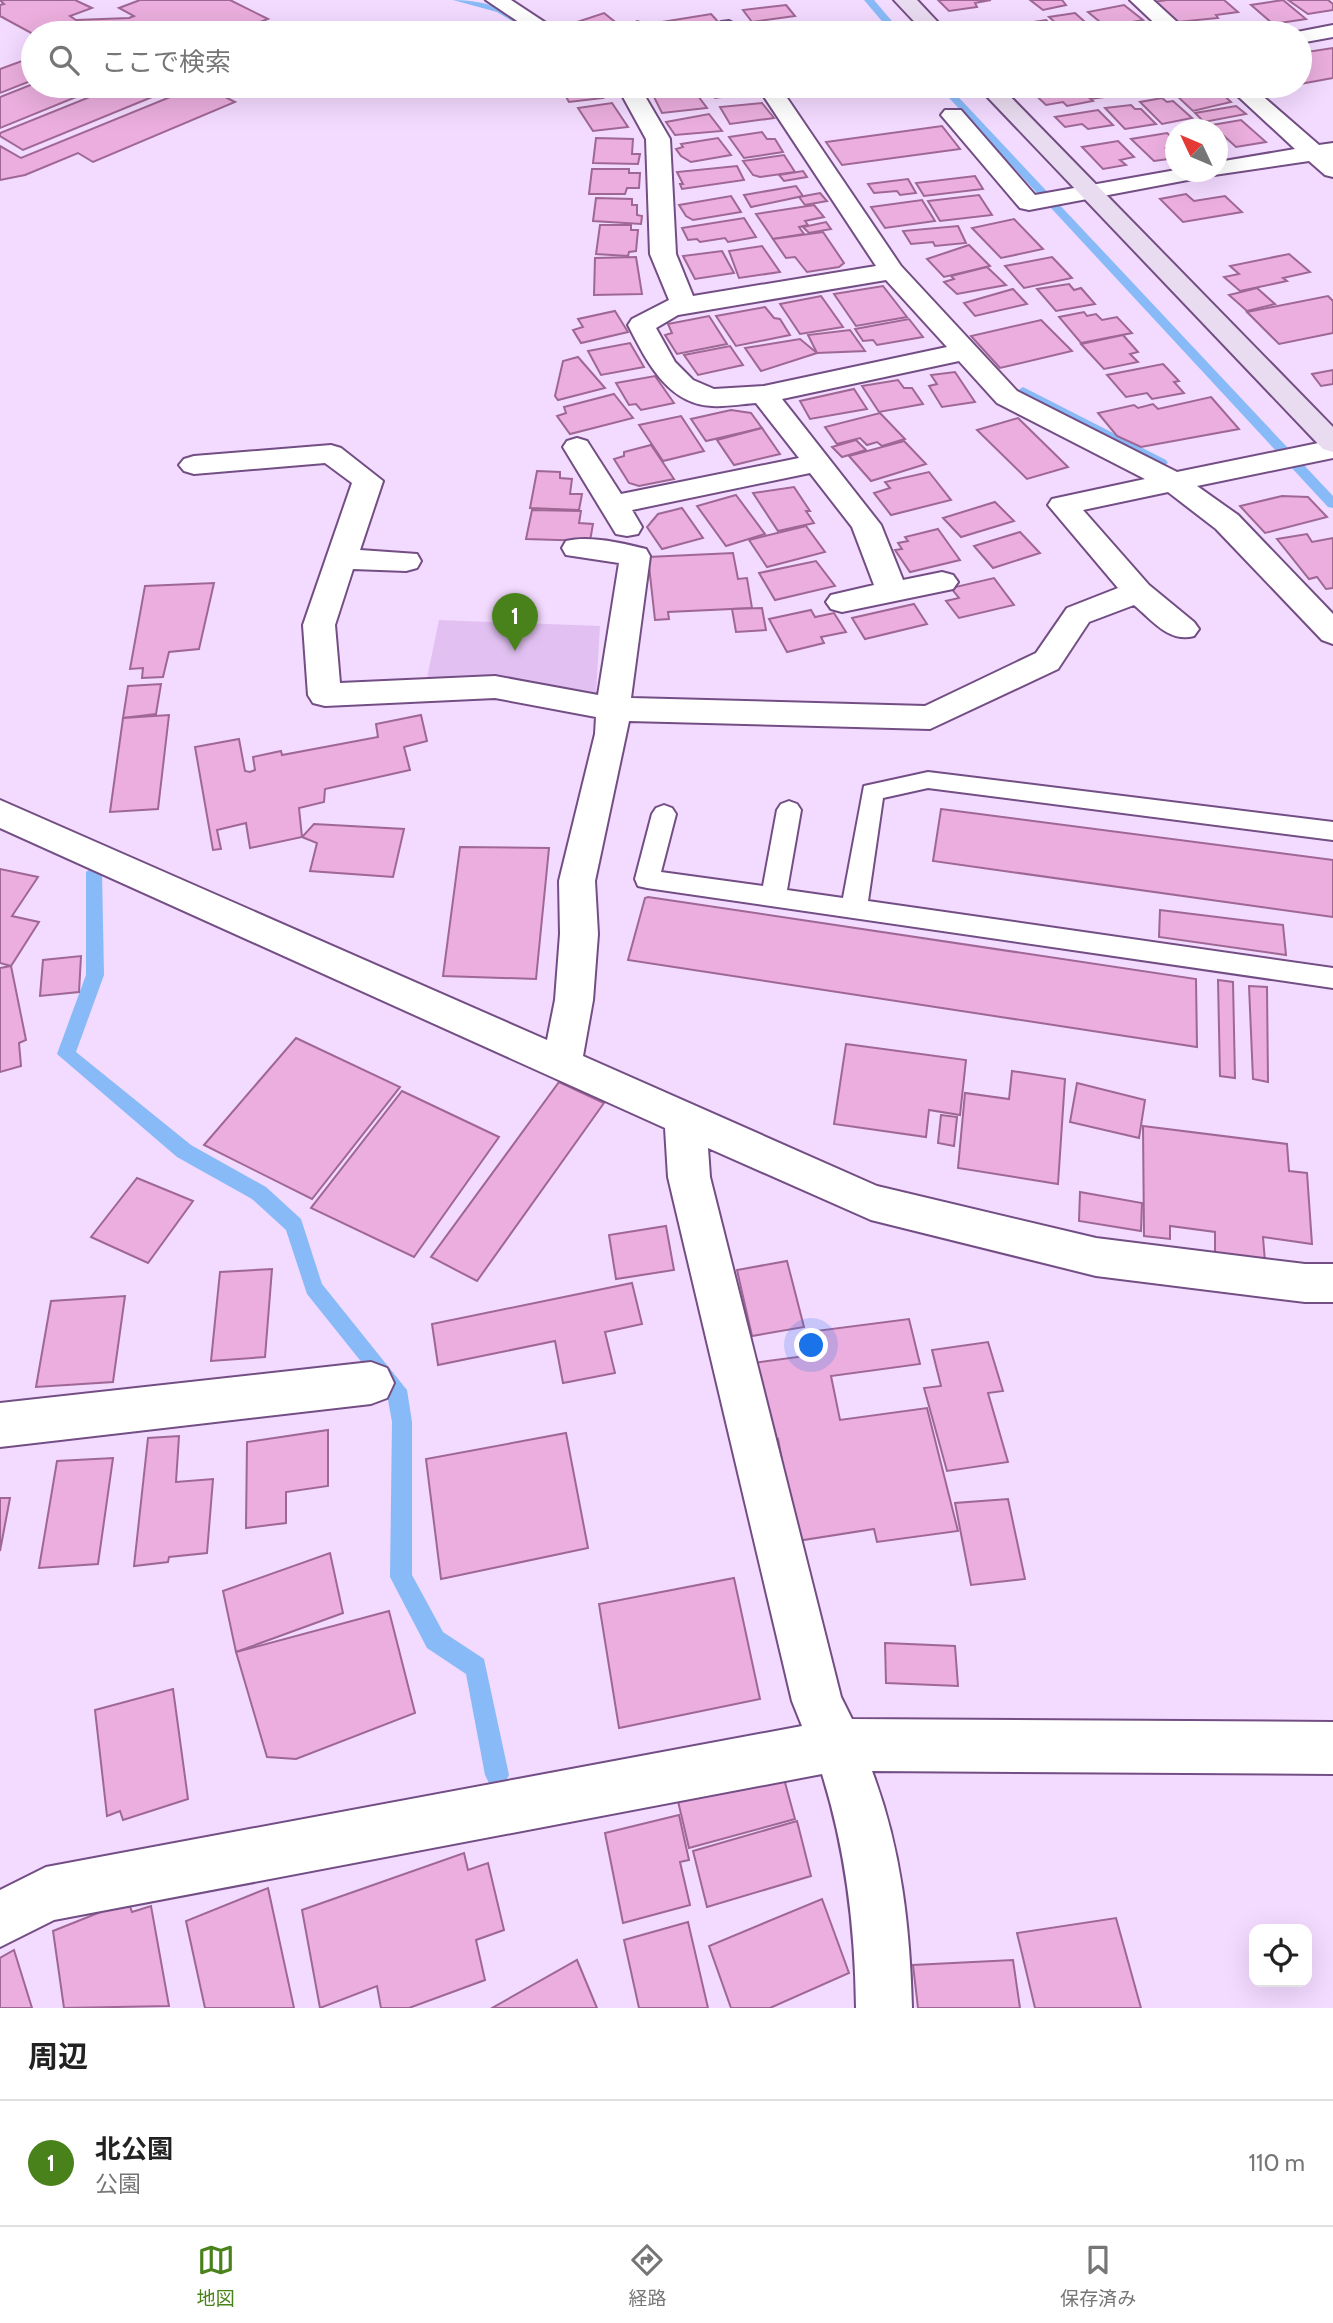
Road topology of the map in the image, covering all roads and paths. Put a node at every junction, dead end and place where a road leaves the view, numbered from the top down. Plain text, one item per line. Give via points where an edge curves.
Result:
1 (496, 0) edge
2 (905, 0) edge
3 (1140, 0) edge
4 (530, 21) edge
5 (925, 21) edge
6 (1164, 21) edge
7 (1333, 31) edge
8 (1312, 35) edge
9 (635, 98) edge
10 (776, 98) edge
11 (1000, 98) edge
12 (1254, 98) edge
13 (953, 115) dead end
14 (1323, 151) edge
15 (1228, 167) edge
16 (1333, 170) edge
17 (1165, 178) edge
18 (1090, 191) junction
19 (892, 271) junction
20 (684, 305) junction
21 (963, 352) junction
22 (764, 394) junction
23 (1333, 443) edge
24 (577, 447) dead end
25 (1333, 449) edge
26 (817, 463) junction
27 (194, 465) dead end
28 (1173, 482) junction
29 (614, 505) junction
30 (630, 532) dead end
31 (577, 548) dead end
32 (341, 559) junction
33 (406, 561) dead end
34 (942, 582) dead end
35 (892, 591) junction
36 (1138, 592) junction
37 (842, 602) dead end
38 (1183, 629) dead end
39 (1333, 633) edge
40 (613, 709) junction
41 (789, 810) dead end
42 (0, 813) edge
43 (664, 814) dead end
44 (1333, 831) edge
45 (773, 897) junction
46 (854, 911) junction
47 (1333, 978) edge
48 (562, 1063) junction
49 (685, 1118) junction
50 (1333, 1283) edge
51 (371, 1383) dead end
52 (0, 1425) edge
53 (839, 1745) junction
54 (1333, 1748) edge
55 (0, 1920) edge
56 (884, 2008) edge

1 - 4 street
2 - 5 street
3 - 6 street
7 - 8 street
9 - 20 street via 659,139 663,254
10 - 19 street
11 - 18 street
12 - 14 street
13 - 18 street via 1025,201
14 - 15 street
14 - 16 street
17 - 18 street
18 - 23 street
19 - 20 street
19 - 21 street
20 - 22 street via 640,325 663,366 683,386 711,398
21 - 22 street
21 - 28 street via 1007,397
22 - 26 street
24 - 29 street
25 - 28 street
26 - 29 street
26 - 35 street via 866,525
27 - 32 street via 331,454 368,481
28 - 36 street via 1063,505
28 - 39 street via 1227,522
29 - 30 street
31 - 40 street via 635,556
32 - 33 street
32 - 40 street via 319,625 325,695 495,687
34 - 35 street
35 - 37 street
36 - 38 street
36 - 40 street via 1078,615 1047,661 930,718
40 - 48 street via 612,734 577,881 574,1000
41 - 45 lane
42 - 48 street
43 - 45 lane via 647,879
44 - 46 lane via 928,780 872,792
45 - 46 lane
46 - 47 lane
48 - 49 street
49 - 50 street via 871,1202 1096,1257
49 - 53 street via 689,1177 735,1373 817,1701
51 - 52 street
53 - 54 street
53 - 55 street via 46,1894
53 - 56 street via 863,1816 885,1948

